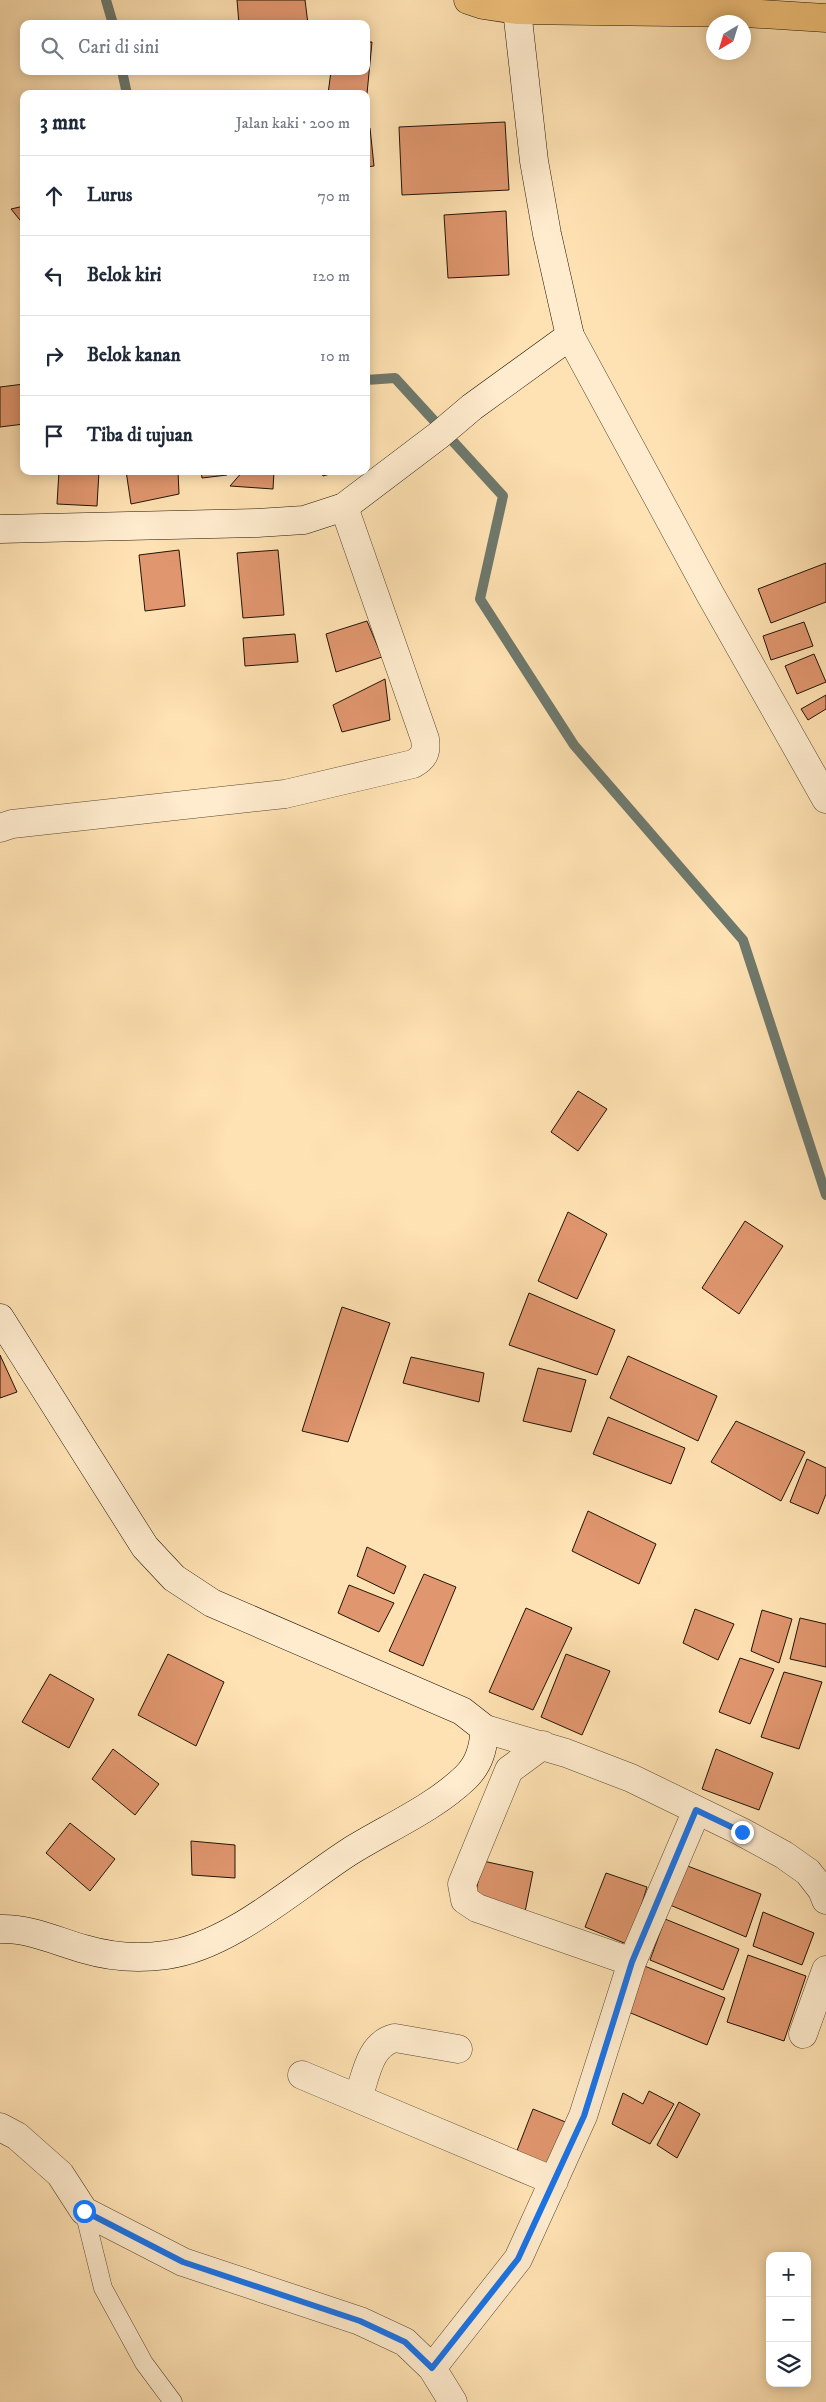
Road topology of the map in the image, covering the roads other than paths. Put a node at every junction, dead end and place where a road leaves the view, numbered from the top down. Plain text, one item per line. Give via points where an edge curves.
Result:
1 (468, 0) edge
2 (750, 6) edge
3 (517, 10) junction
4 (826, 18) edge
5 (570, 336) junction
6 (344, 507) junction
7 (0, 528) edge
8 (826, 799) edge
9 (0, 828) edge
10 (0, 1318) edge
11 (485, 1729) junction
12 (543, 1745) junction
13 (696, 1810) junction
14 (826, 1900) edge
15 (0, 1929) edge
16 (632, 1962) junction
17 (826, 1970) edge
18 (803, 2034) dead end
19 (458, 2049) dead end
20 (302, 2075) dead end
21 (358, 2098) junction
22 (0, 2127) edge
23 (554, 2181) junction
24 (84, 2211) junction
25 (432, 2368) junction
26 (173, 2402) edge
27 (453, 2402) edge

1 - 3 highway
2 - 3 highway
2 - 4 highway
3 - 5 street via 534,161
5 - 6 street via 472,407 439,436
5 - 8 street
6 - 7 street via 304,520 257,523
6 - 9 street via 425,739 421,760 286,794 12,824
10 - 11 street via 145,1547 174,1578 212,1604 462,1711
11 - 12 street
11 - 15 street via 483,1750 477,1763 466,1777 437,1800 349,1852 214,1942 167,1955 132,1958 85,1950 17,1928
12 - 13 street via 631,1778
12 - 16 street via 510,1770 462,1884 465,1900 477,1908
13 - 14 street via 784,1855 808,1872
13 - 16 street
16 - 23 street via 584,2116
17 - 18 street
19 - 21 street via 395,2038 386,2040 374,2052
20 - 21 street
21 - 23 street
22 - 24 street via 17,2136 60,2174
23 - 25 street via 518,2259
24 - 25 street via 183,2262 360,2321 405,2342
24 - 26 lane via 103,2288 144,2363
25 - 27 street

